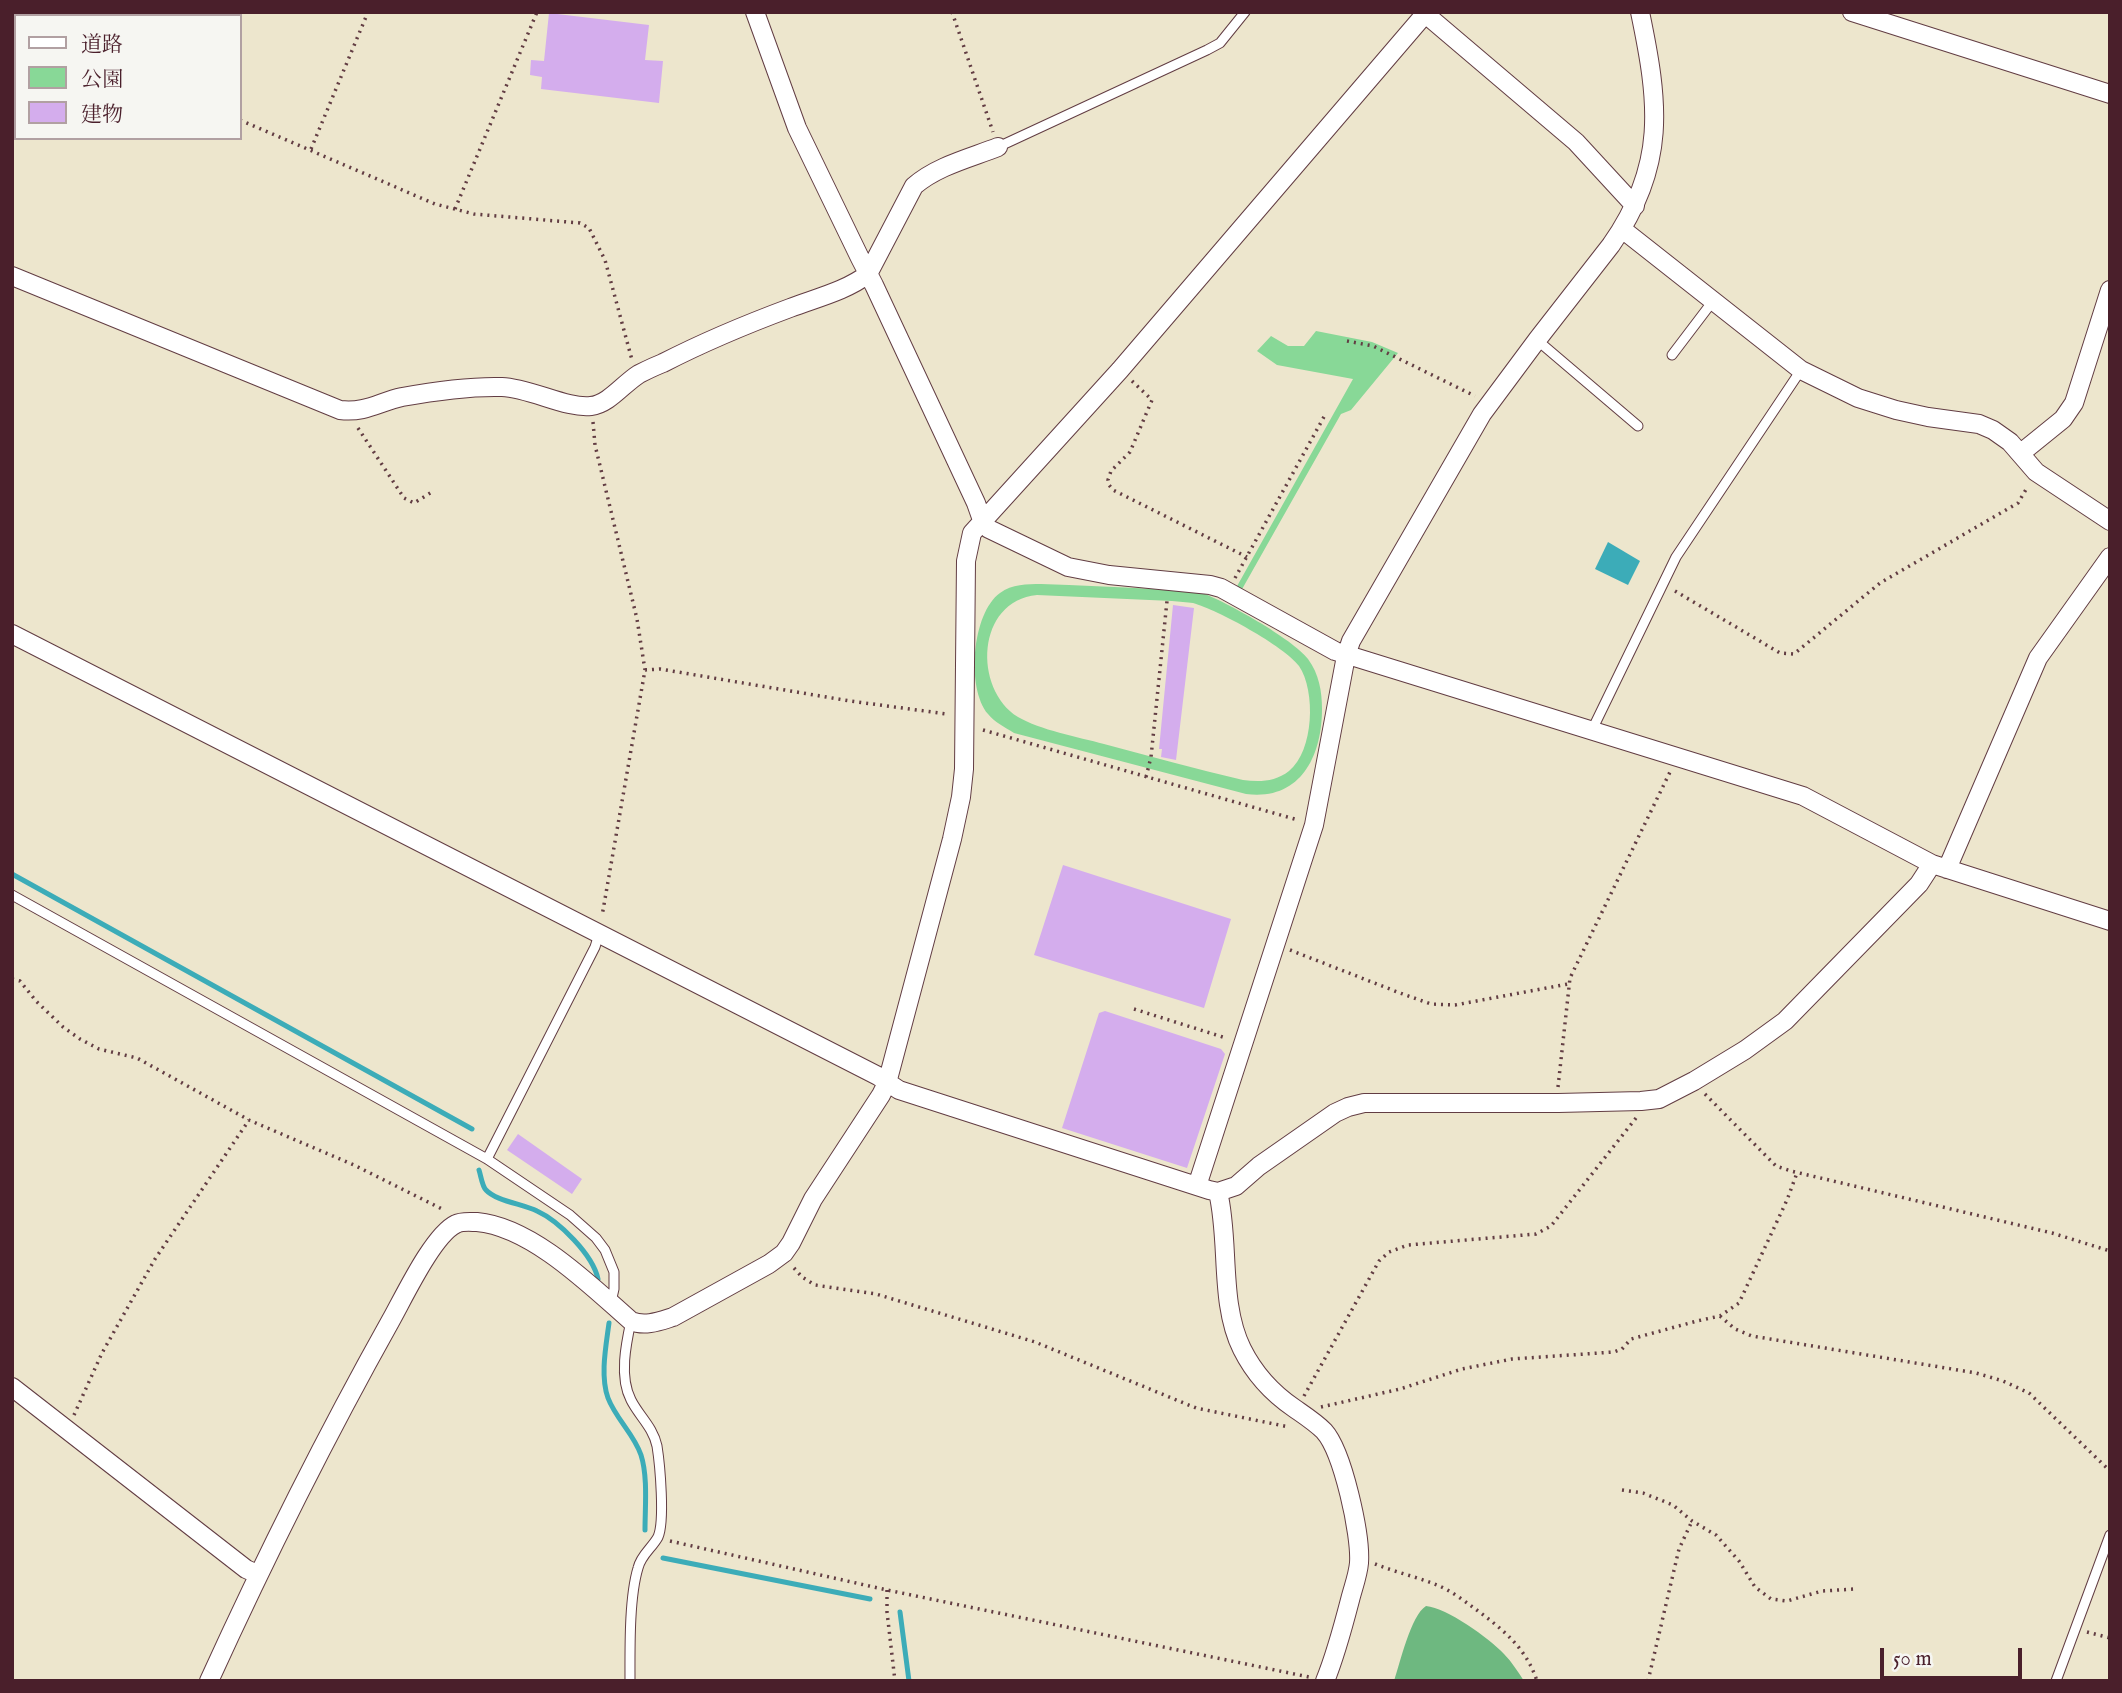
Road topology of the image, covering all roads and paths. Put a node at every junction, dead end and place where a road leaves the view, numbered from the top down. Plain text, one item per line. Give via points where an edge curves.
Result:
1 (369, 12) edge
2 (537, 12) edge
3 (755, 12) edge
4 (952, 12) edge
5 (1245, 12) edge
6 (1640, 12) edge
7 (1852, 12) edge
8 (1424, 13) edge
9 (2110, 94) edge
10 (242, 121) edge
11 (998, 147) junction
12 (311, 149) junction
13 (1635, 206) junction
14 (455, 209) junction
15 (1622, 229) junction
16 (868, 274) junction
17 (12, 276) edge
18 (2110, 290) edge
19 (1713, 300) junction
20 (1537, 340) junction
21 (1347, 341) dead end
22 (1672, 355) dead end
23 (1120, 370) junction
24 (1801, 370) junction
25 (638, 375) junction
26 (1490, 403) junction
27 (593, 406) junction
28 (348, 411) junction
29 (1325, 415) dead end
30 (1637, 426) dead end
31 (2021, 453) junction
32 (2036, 472) junction
33 (432, 492) dead end
34 (982, 520) junction
35 (2110, 521) edge
36 (1247, 556) junction
37 (2110, 557) edge
38 (1663, 584) junction
39 (1227, 592) junction
40 (1167, 601) dead end
41 (12, 634) edge
42 (1346, 656) junction
43 (645, 670) junction
44 (964, 720) junction
45 (1592, 730) junction
46 (1675, 756) junction
47 (1146, 777) junction
48 (1314, 825) junction
49 (1940, 867) junction
50 (12, 895) edge
51 (2110, 921) edge
52 (598, 934) junction
53 (1275, 944) junction
54 (12, 979) edge
55 (1568, 984) junction
56 (1133, 1009) dead end
57 (1242, 1043) junction
58 (1694, 1081) junction
59 (887, 1083) junction
60 (1641, 1101) junction
61 (1558, 1103) junction
62 (249, 1120) junction
63 (487, 1159) junction
64 (1797, 1173) junction
65 (1196, 1186) junction
66 (1218, 1192) junction
67 (456, 1224) junction
68 (2110, 1251) edge
69 (784, 1253) junction
70 (611, 1302) junction
71 (1720, 1316) junction
72 (631, 1321) junction
73 (12, 1387) edge
74 (1292, 1407) junction
75 (1308, 1418) junction
76 (68, 1430) junction
77 (2110, 1471) edge
78 (1622, 1490) dead end
79 (1692, 1521) junction
80 (2110, 1535) edge
81 (658, 1536) junction
82 (1359, 1563) junction
83 (257, 1574) junction
84 (1855, 1589) dead end
85 (887, 1590) junction
86 (2074, 1630) junction
87 (2110, 1637) edge
88 (209, 1681) edge
89 (630, 1681) edge
90 (895, 1681) edge
91 (1325, 1681) edge
92 (1537, 1681) edge
93 (1648, 1681) edge
94 (2056, 1681) edge

1 - 12 path
2 - 14 path
3 - 16 street via 797,128
4 - 11 path
5 - 11 lane via 1213,46
6 - 13 street via 1655,129 1650,166
7 - 9 street
8 - 13 street via 1576,142
8 - 23 street
10 - 12 path
11 - 16 street via 940,169 914,186
12 - 14 path
13 - 15 street
14 - 25 path via 580,223 589,228 606,260
15 - 19 street
15 - 20 street
16 - 25 street via 857,283 732,331
16 - 34 street
17 - 28 street
18 - 31 street via 2074,403 2063,419
19 - 22 lane
19 - 24 street
20 - 26 street
20 - 30 lane
21 - 26 path via 1373,346
23 - 34 street
23 - 36 path via 1152,400 1130,452 1111,471 1109,485
24 - 31 street via 1858,398 1896,410 1979,424
24 - 38 lane via 1676,557
25 - 27 street
26 - 42 street
27 - 28 street via 501,387 453,389
27 - 43 path via 595,445
28 - 33 path via 404,498 414,503
29 - 36 path
31 - 32 street
32 - 35 street
32 - 38 path via 2018,503 1880,583 1794,654 1780,653
34 - 39 street via 999,535 1068,567 1210,585
34 - 44 street via 972,533 966,561
36 - 39 path
37 - 49 street via 2038,658
38 - 45 lane
39 - 42 street
40 - 47 path
41 - 52 street
42 - 45 street
42 - 48 street
43 - 44 path
43 - 52 path
44 - 47 path via 975,728
44 - 59 street via 964,769 956,823
45 - 46 street
46 - 49 street via 1803,796
46 - 55 path
47 - 48 path
48 - 53 street
49 - 51 street
49 - 58 street via 1785,1021
50 - 63 lane
52 - 59 street
52 - 63 lane
53 - 55 path via 1443,1006
53 - 57 street
54 - 62 path via 20,981 80,1039 137,1058
55 - 61 path
56 - 57 path
57 - 65 street
58 - 60 street via 1659,1099
58 - 64 path via 1776,1166
59 - 65 street
59 - 69 street
60 - 61 street
60 - 74 path via 1633,1123 1552,1226 1536,1234 1408,1245 1389,1252 1379,1261 1305,1395
61 - 66 street via 1364,1103 1348,1107 1237,1186
62 - 67 path via 445,1211
62 - 76 path via 156,1259 102,1353
63 - 70 lane via 596,1238 614,1272
64 - 68 path
64 - 71 path via 1739,1303
65 - 66 street
66 - 74 street via 1233,1324 1256,1370
67 - 70 street via 485,1223 531,1242
67 - 83 street via 424,1261 356,1381
69 - 72 street via 673,1317 647,1323
69 - 75 path via 815,1286 876,1294 1035,1342 1196,1408 1286,1427
70 - 72 street
71 - 75 path via 1630,1339 1614,1352 1512,1359 1462,1369 1320,1407
71 - 77 path via 1752,1336 2003,1381 2029,1393
72 - 81 lane via 625,1379 657,1447
73 - 76 street
74 - 75 street
75 - 82 street via 1329,1438 1338,1457 1354,1519
76 - 83 street
78 - 79 path via 1673,1505
79 - 84 path via 1716,1535 1740,1561 1755,1587 1771,1599 1787,1601 1822,1591
79 - 93 path via 1679,1549
80 - 86 lane
81 - 85 path
81 - 89 lane via 642,1558 636,1578
82 - 91 street
82 - 92 path via 1372,1563 1438,1586 1463,1600 1507,1633 1523,1651
83 - 88 street
85 - 90 path
85 - 91 path
86 - 87 path
86 - 94 lane

